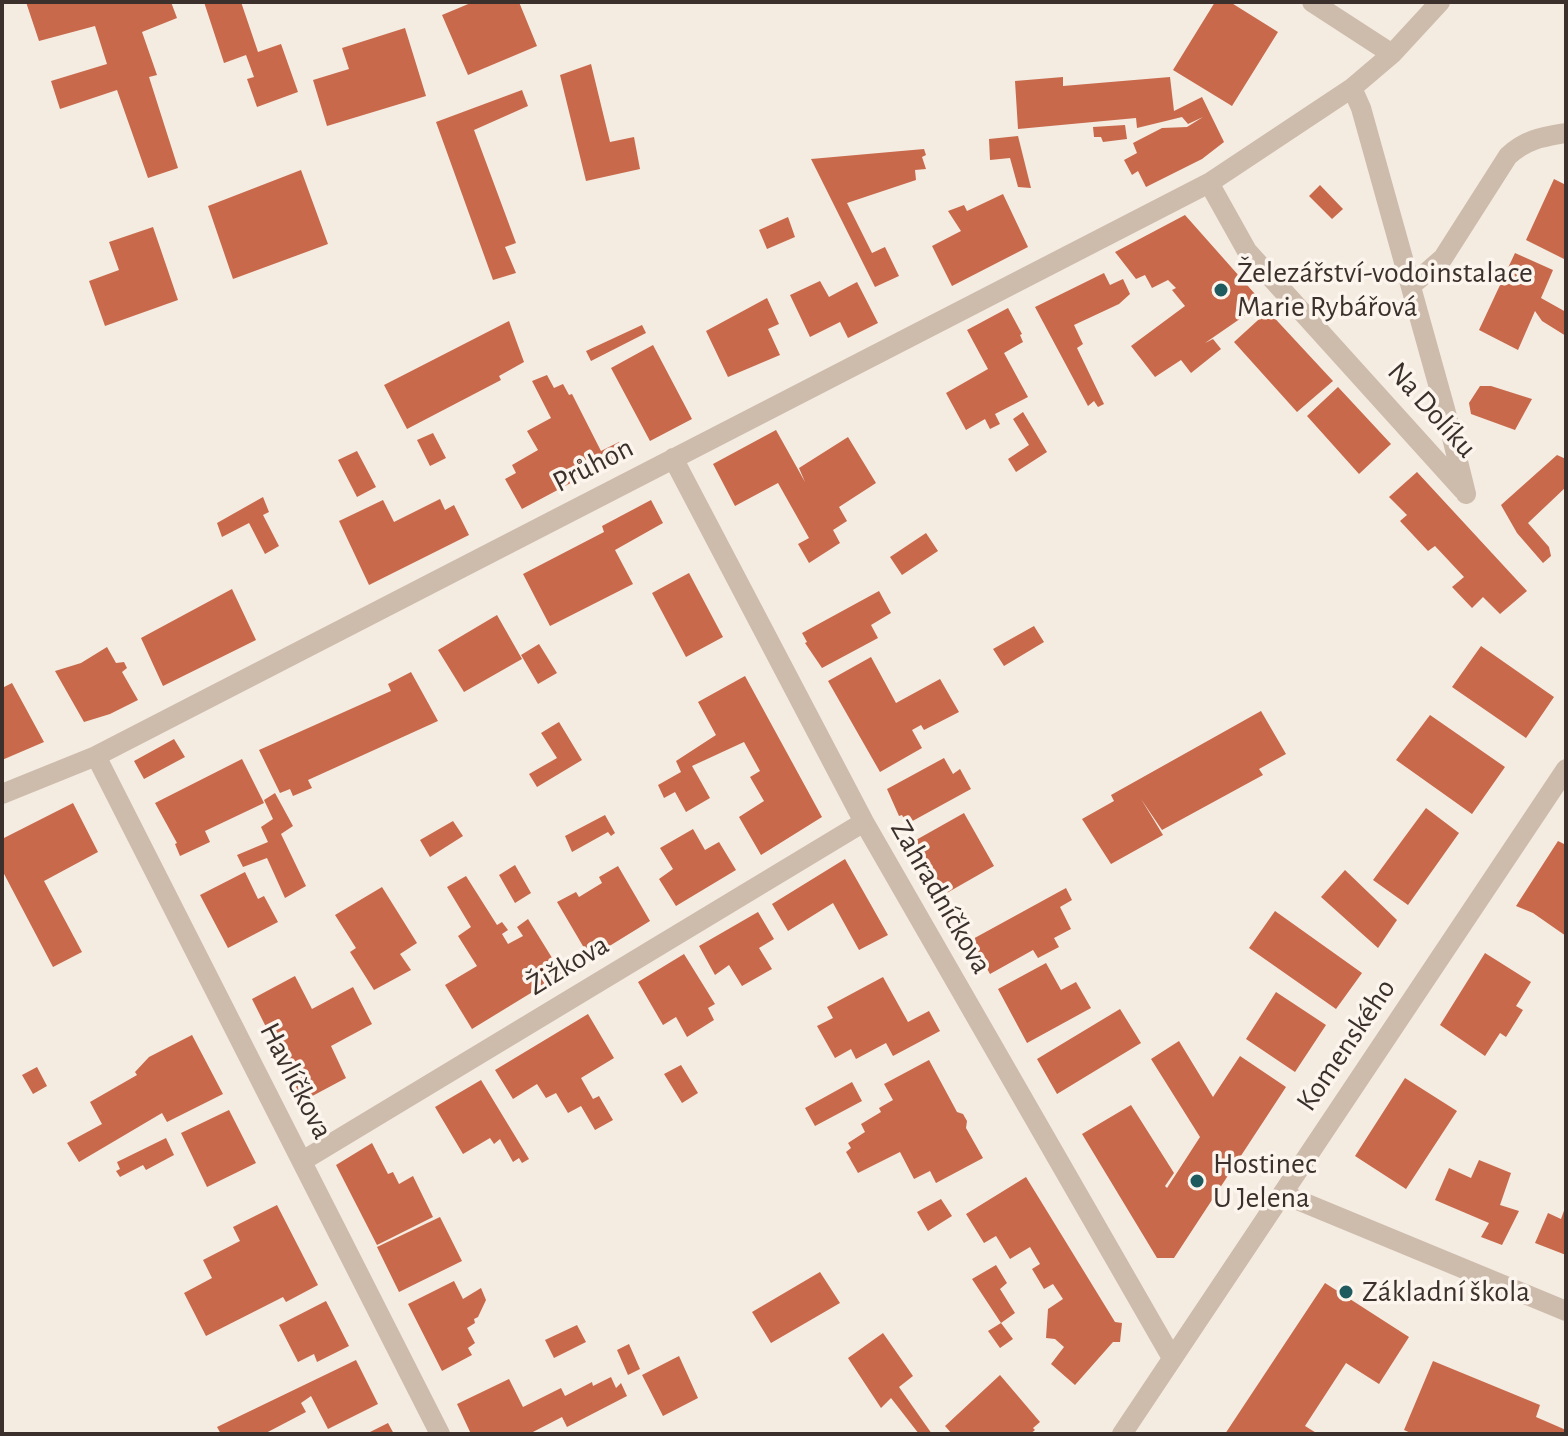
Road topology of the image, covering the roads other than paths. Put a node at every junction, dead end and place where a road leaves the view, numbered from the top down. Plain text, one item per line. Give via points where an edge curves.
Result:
1 (1312, 2) edge
2 (1440, 2) edge
3 (1392, 54) junction
4 (1352, 88) junction
5 (1566, 133) edge
6 (1209, 183) junction
7 (1411, 286) junction
8 (673, 458) junction
9 (96, 756) junction
10 (1566, 769) edge
11 (2, 794) edge
12 (1557, 801) edge
13 (864, 822) junction
14 (304, 1160) junction
15 (1283, 1194) junction
16 (1566, 1311) edge
17 (1172, 1358) junction
18 (440, 1434) edge
19 (1122, 1434) edge

1 - 3 street
2 - 3 street
3 - 4 street
4 - 6 street
4 - 7 street, Na Dolíku
5 - 7 street via 1536,138 1508,156 1443,258
6 - 7 street, Na Dolíku via 1247,251 1466,494
6 - 8 street, Průhon
8 - 9 street, Průhon
8 - 13 street, Zahradníčkova
9 - 11 street, Průhon
9 - 14 street, Havlíčkova
10 - 12 street, Komenského
12 - 15 street, Komenského
13 - 14 street, Žižkova
13 - 17 street, Zahradníčkova
14 - 18 street, Havlíčkova
15 - 16 street
15 - 17 street, Komenského
17 - 19 street, Komenského

